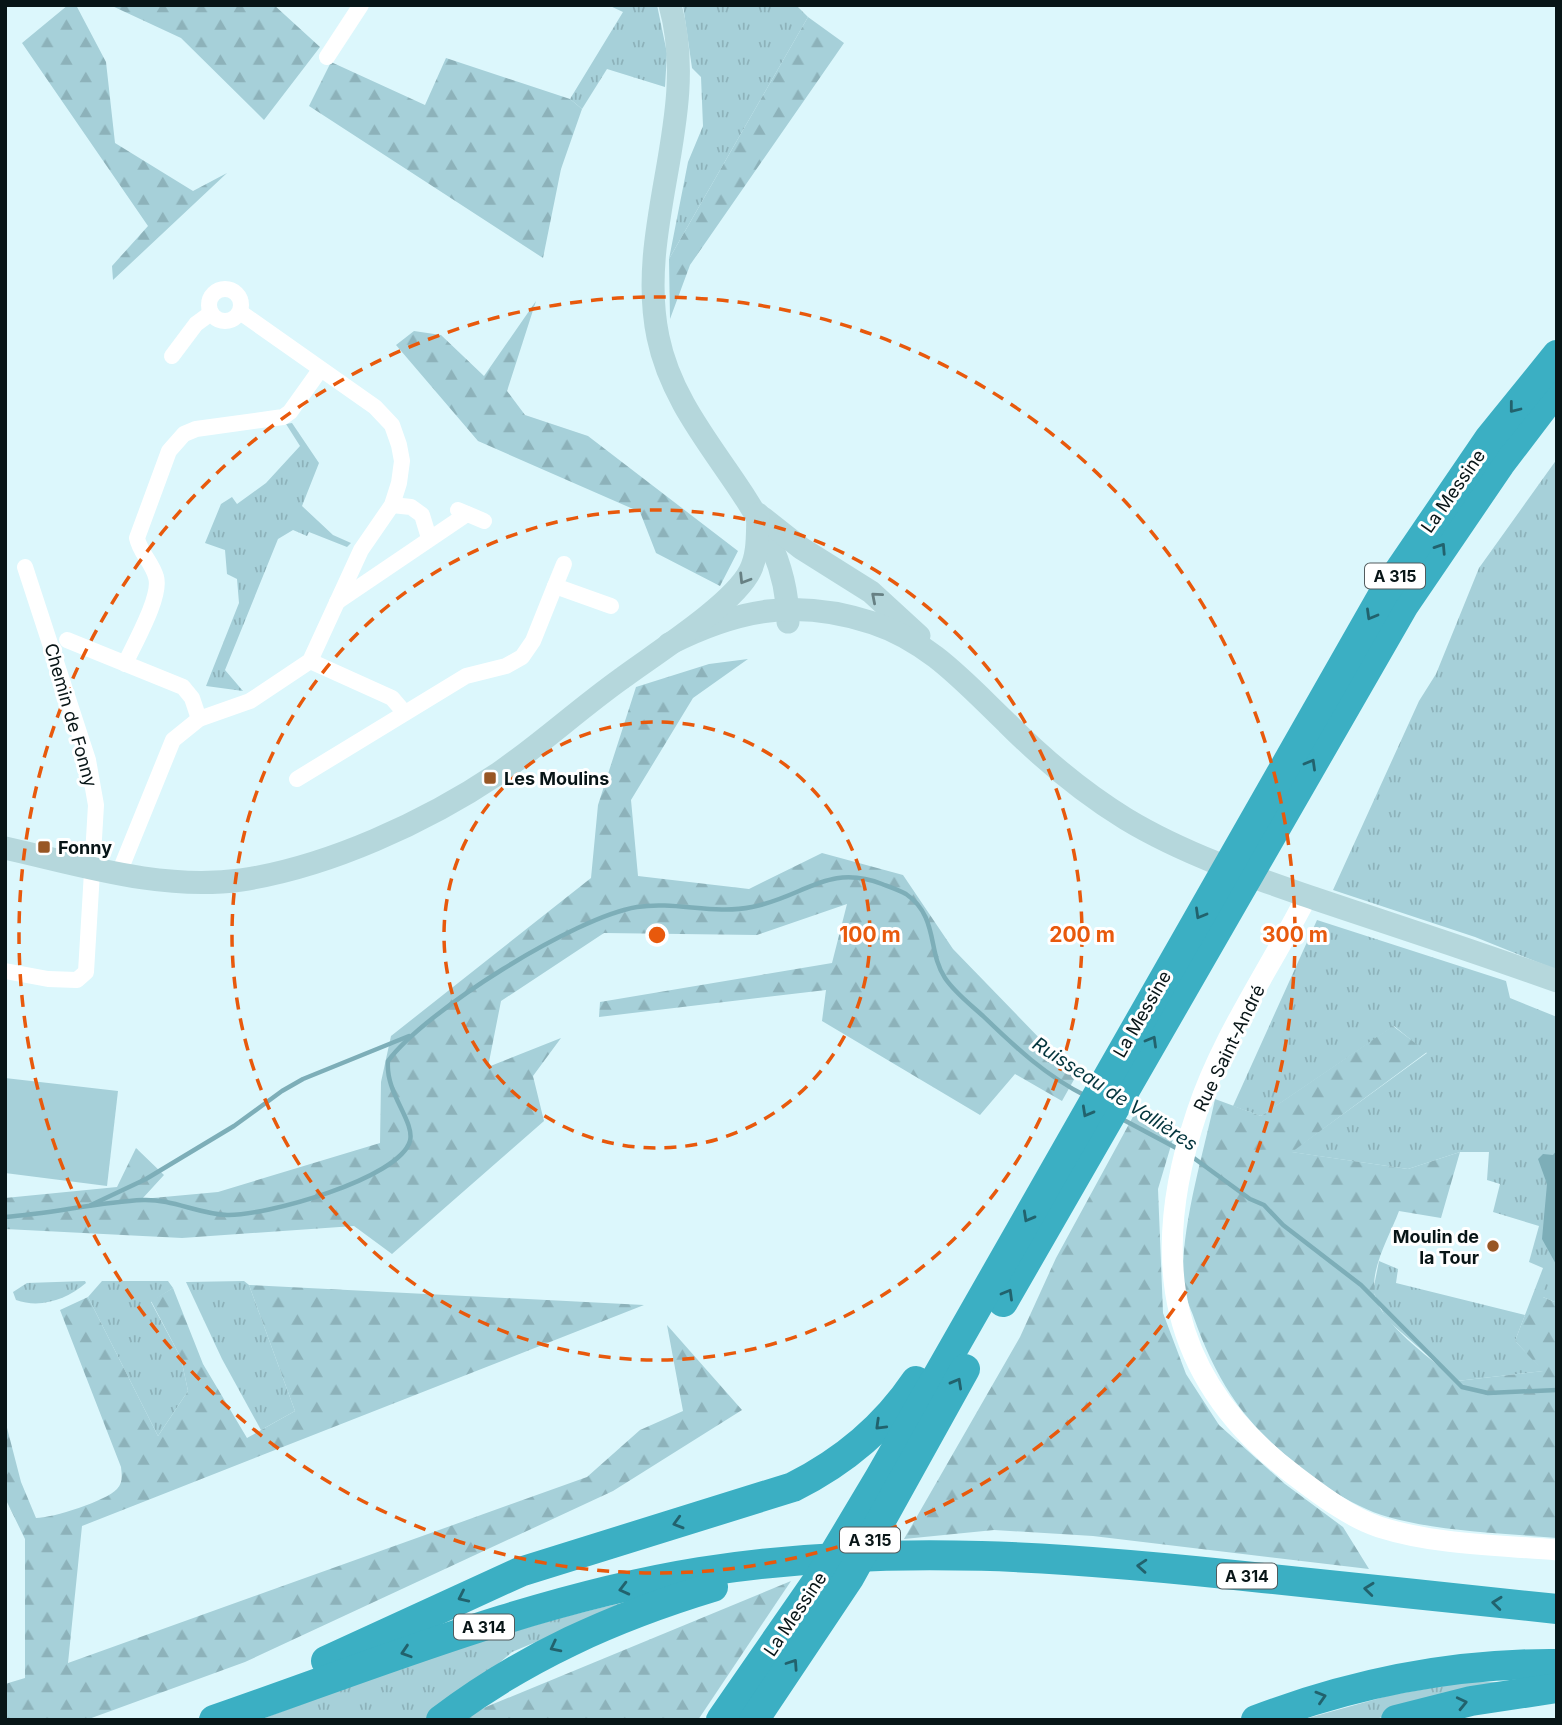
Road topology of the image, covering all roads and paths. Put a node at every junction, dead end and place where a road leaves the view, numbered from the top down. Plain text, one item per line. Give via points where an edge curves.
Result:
1 (361, 5) edge
2 (670, 5) edge
3 (327, 57) dead end
4 (240, 312) junction
5 (211, 313) junction
6 (1557, 355) edge
7 (172, 356) dead end
8 (320, 370) junction
9 (1557, 389) edge
10 (393, 505) junction
11 (758, 514) junction
12 (484, 521) dead end
13 (429, 538) junction
14 (564, 564) dead end
15 (25, 566) dead end
16 (555, 586) junction
17 (335, 603) junction
18 (611, 606) dead end
19 (788, 615) junction
20 (67, 640) dead end
21 (664, 649) junction
22 (943, 660) junction
23 (310, 661) junction
24 (125, 664) junction
25 (404, 712) junction
26 (199, 719) junction
27 (1005, 722) junction
28 (297, 779) dead end
29 (1268, 818) junction
30 (5, 848) edge
31 (92, 867) junction
32 (119, 873) junction
33 (1307, 896) junction
34 (5, 971) edge
35 (1557, 981) edge
36 (1061, 1181) junction
37 (1004, 1259) junction
38 (1557, 1550) edge
39 (761, 1570) junction
40 (1557, 1609) edge
41 (1557, 1664) edge
42 (1557, 1688) edge
43 (204, 1720) edge
44 (214, 1720) edge
45 (441, 1720) edge
46 (721, 1720) edge
47 (754, 1720) edge
48 (1256, 1720) edge
49 (1396, 1720) edge

1 - 3 street
2 - 11 main road via 678,41 679,92 653,269 658,339 672,383
4 - 5 street via 230,321
4 - 5 street via 237,294 225,289 211,298
4 - 8 street
5 - 7 street via 196,324
6 -> 29 highway, La Messine / A 315 via 1489,439 1384,593
8 - 10 street via 375,407 392,425 402,461
8 - 24 street via 283,417 196,429 184,434 169,451 137,538 156,575 157,593
29 -> 9 highway, La Messine / A 315 via 1425,573
10 - 13 street via 411,507 422,515
10 - 17 street via 360,550
11 - 19 main road via 781,565
11 -> 21 main road via 755,558 737,590
22 -> 11 main road via 871,592 801,548
12 - 13 street via 461,511
13 - 17 street
14 - 16 street
15 - 31 street, Chemin de Fonny via 88,760 96,805
16 - 18 street
16 - 25 street via 522,657 466,676
17 - 23 street
19 - 21 main road via 737,616
19 - 22 main road via 834,613 875,624
19 - 27 main road via 889,646 937,673
20 - 24 street
21 - 32 main road via 499,772 427,815 335,854 267,874 220,881 185,882
22 - 27 main road
23 - 25 street via 391,698
23 - 26 street via 250,701
24 - 26 street via 183,687
25 - 28 street
26 - 32 street via 173,740
27 - 33 main road via 1080,788 1128,820 1213,861
29 - 36 highway, La Messine / A 315
30 - 31 main road
31 - 32 main road
31 - 34 street, Chemin de Fonny via 86,972 77,981
33 - 35 main road
33 - 38 street, Rue Saint-André via 1234,1031 1193,1127 1171,1253 1177,1308 1200,1368 1231,1418 1306,1485 1376,1526 1458,1542
36 -> 37 highway, La Messine / A 315
47 -> 36 highway, La Messine / A 315 via 849,1578
37 -> 43 highway via 891,1414 849,1453 812,1478 767,1497 520,1572 233,1700
37 - 46 highway, La Messine / A 315 via 822,1574
40 -> 39 highway, A 314 via 1058,1560 848,1555
39 -> 44 highway, A 314 via 634,1586 510,1618
39 -> 45 highway via 580,1634 502,1677
48 -> 41 highway via 1407,1675
49 -> 42 highway via 1471,1701

